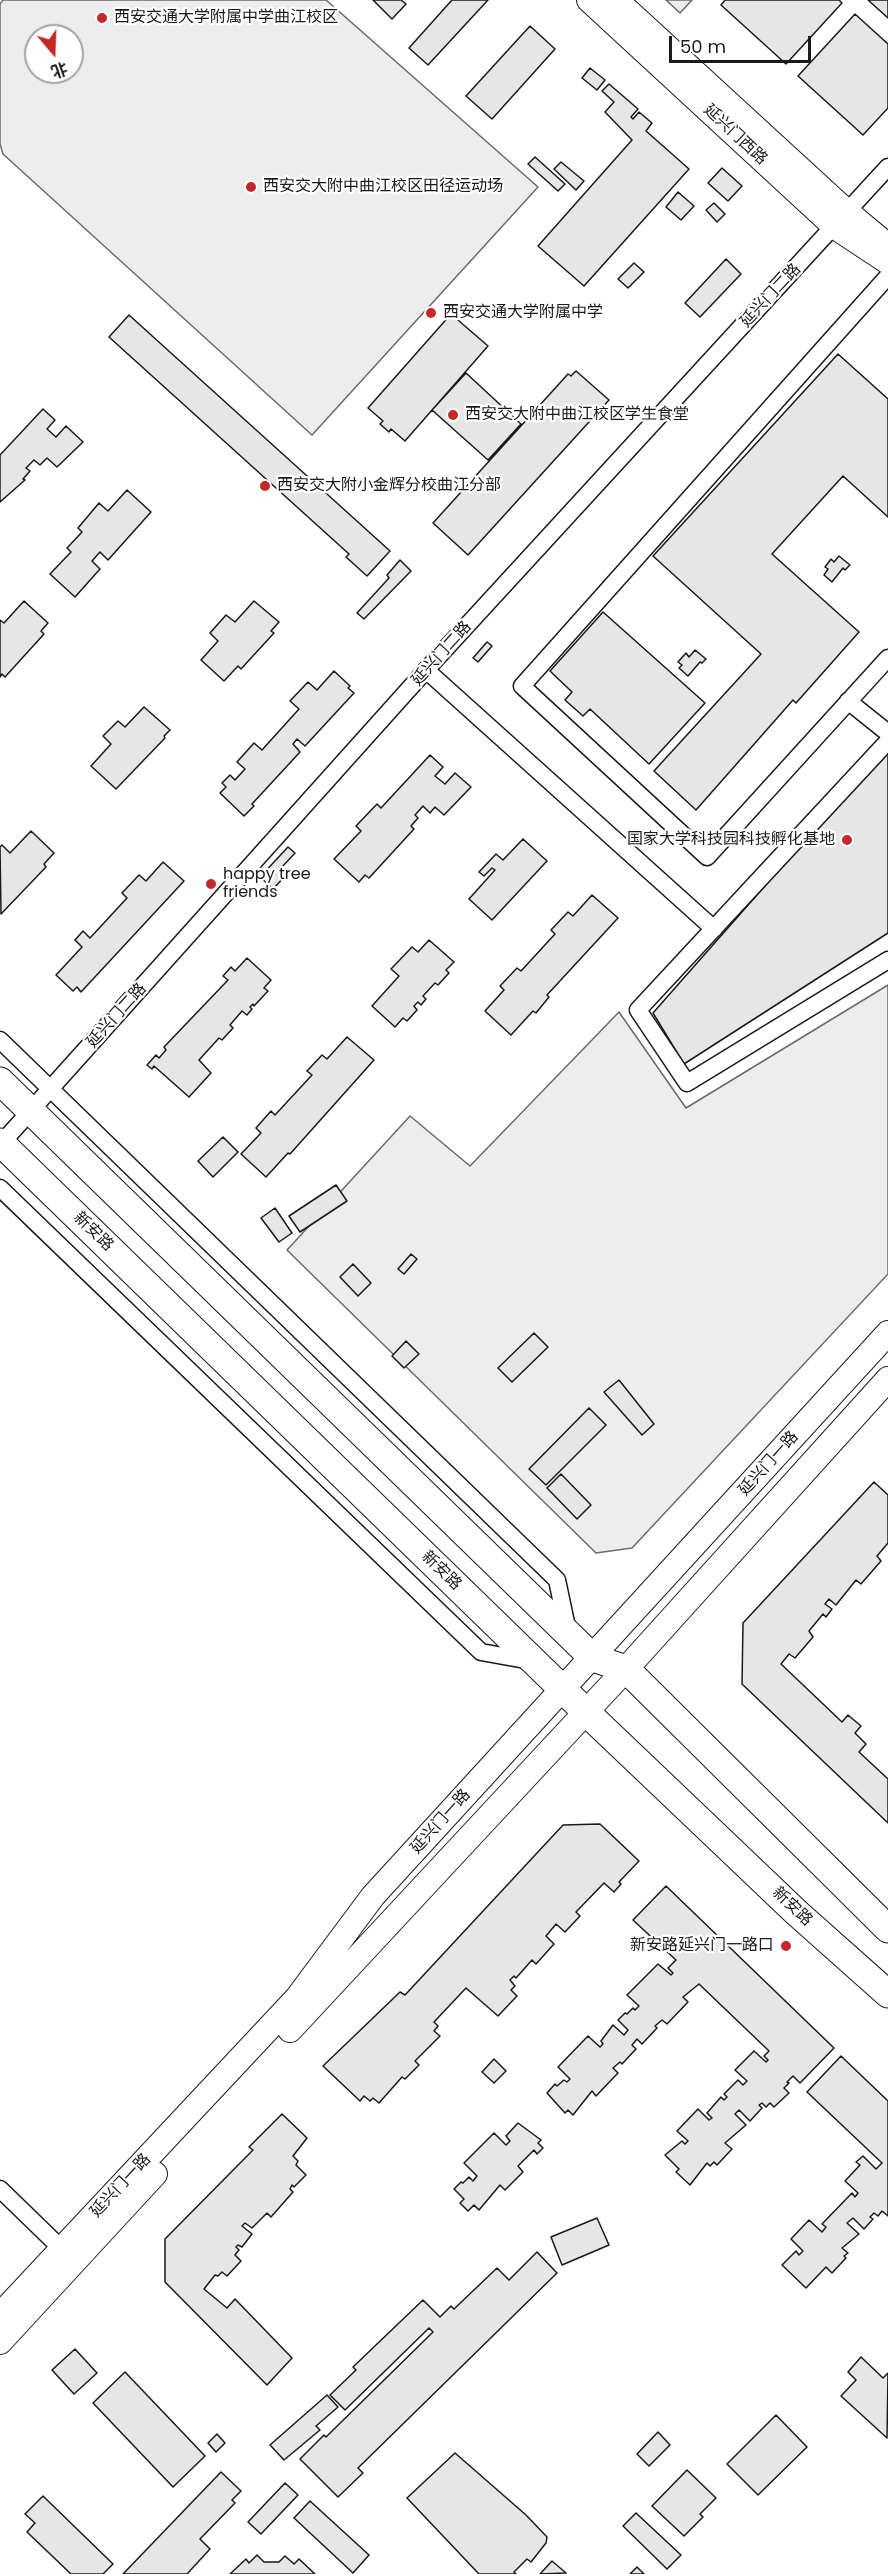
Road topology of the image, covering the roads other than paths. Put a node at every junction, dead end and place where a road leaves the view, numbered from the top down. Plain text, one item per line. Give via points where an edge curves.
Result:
1 (589, 0) edge
2 (616, 0) edge
3 (888, 167) edge
4 (840, 219) junction
5 (888, 246) edge
6 (888, 262) edge
7 (888, 276) edge
8 (888, 658) edge
9 (426, 670) junction
10 (848, 701) junction
11 (888, 733) edge
12 (888, 741) edge
13 (714, 929) junction
14 (888, 960) edge
15 (0, 1040) edge
16 (0, 1081) edge
17 (51, 1089) junction
18 (31, 1111) junction
19 (1, 1143) edge
20 (0, 1188) edge
21 (888, 1333) edge
22 (888, 1379) edge
23 (569, 1635) junction
24 (593, 1658) junction
25 (536, 1662) junction
26 (626, 1669) junction
27 (563, 1688) junction
28 (586, 1712) junction
29 (888, 1929) edge
30 (888, 1994) edge
31 (0, 2189) edge
32 (68, 2254) junction
33 (0, 2315) edge
34 (0, 2342) edge

1 - 4 street, 延兴门西路
2 - 4 street, 延兴门西路
3 - 4 street, 延兴门二路
4 - 5 street, 延兴门西路
4 - 6 street, 延兴门西路
4 - 9 street, 延兴门二路
7 - 10 street via 522,686 707,856
8 - 10 street
9 - 13 street
9 - 17 street, 延兴门二路
10 - 11 street
12 - 13 street
13 - 14 street via 638,1010 687,1083
15 - 17 street
16 - 18 main road
17 - 18 street, 延兴门二路
17 - 23 street via 557,1580
18 - 19 street, 延兴门二路
18 - 23 main road
19 - 25 main road, 新安路
20 - 25 street via 481,1652
21 - 24 street, 延兴门一路
22 - 26 street, 延兴门一路
23 - 24 main road
24 - 26 main road
24 - 27 street, 延兴门一路
25 - 27 main road, 新安路
26 - 28 street, 延兴门一路
26 - 29 main road
27 - 28 main road, 新安路
27 - 32 street, 延兴门一路 via 373,1896 297,1998
28 - 30 main road, 新安路
28 - 32 street, 延兴门一路
31 - 32 street
32 - 33 street, 延兴门一路
32 - 34 street, 延兴门一路

